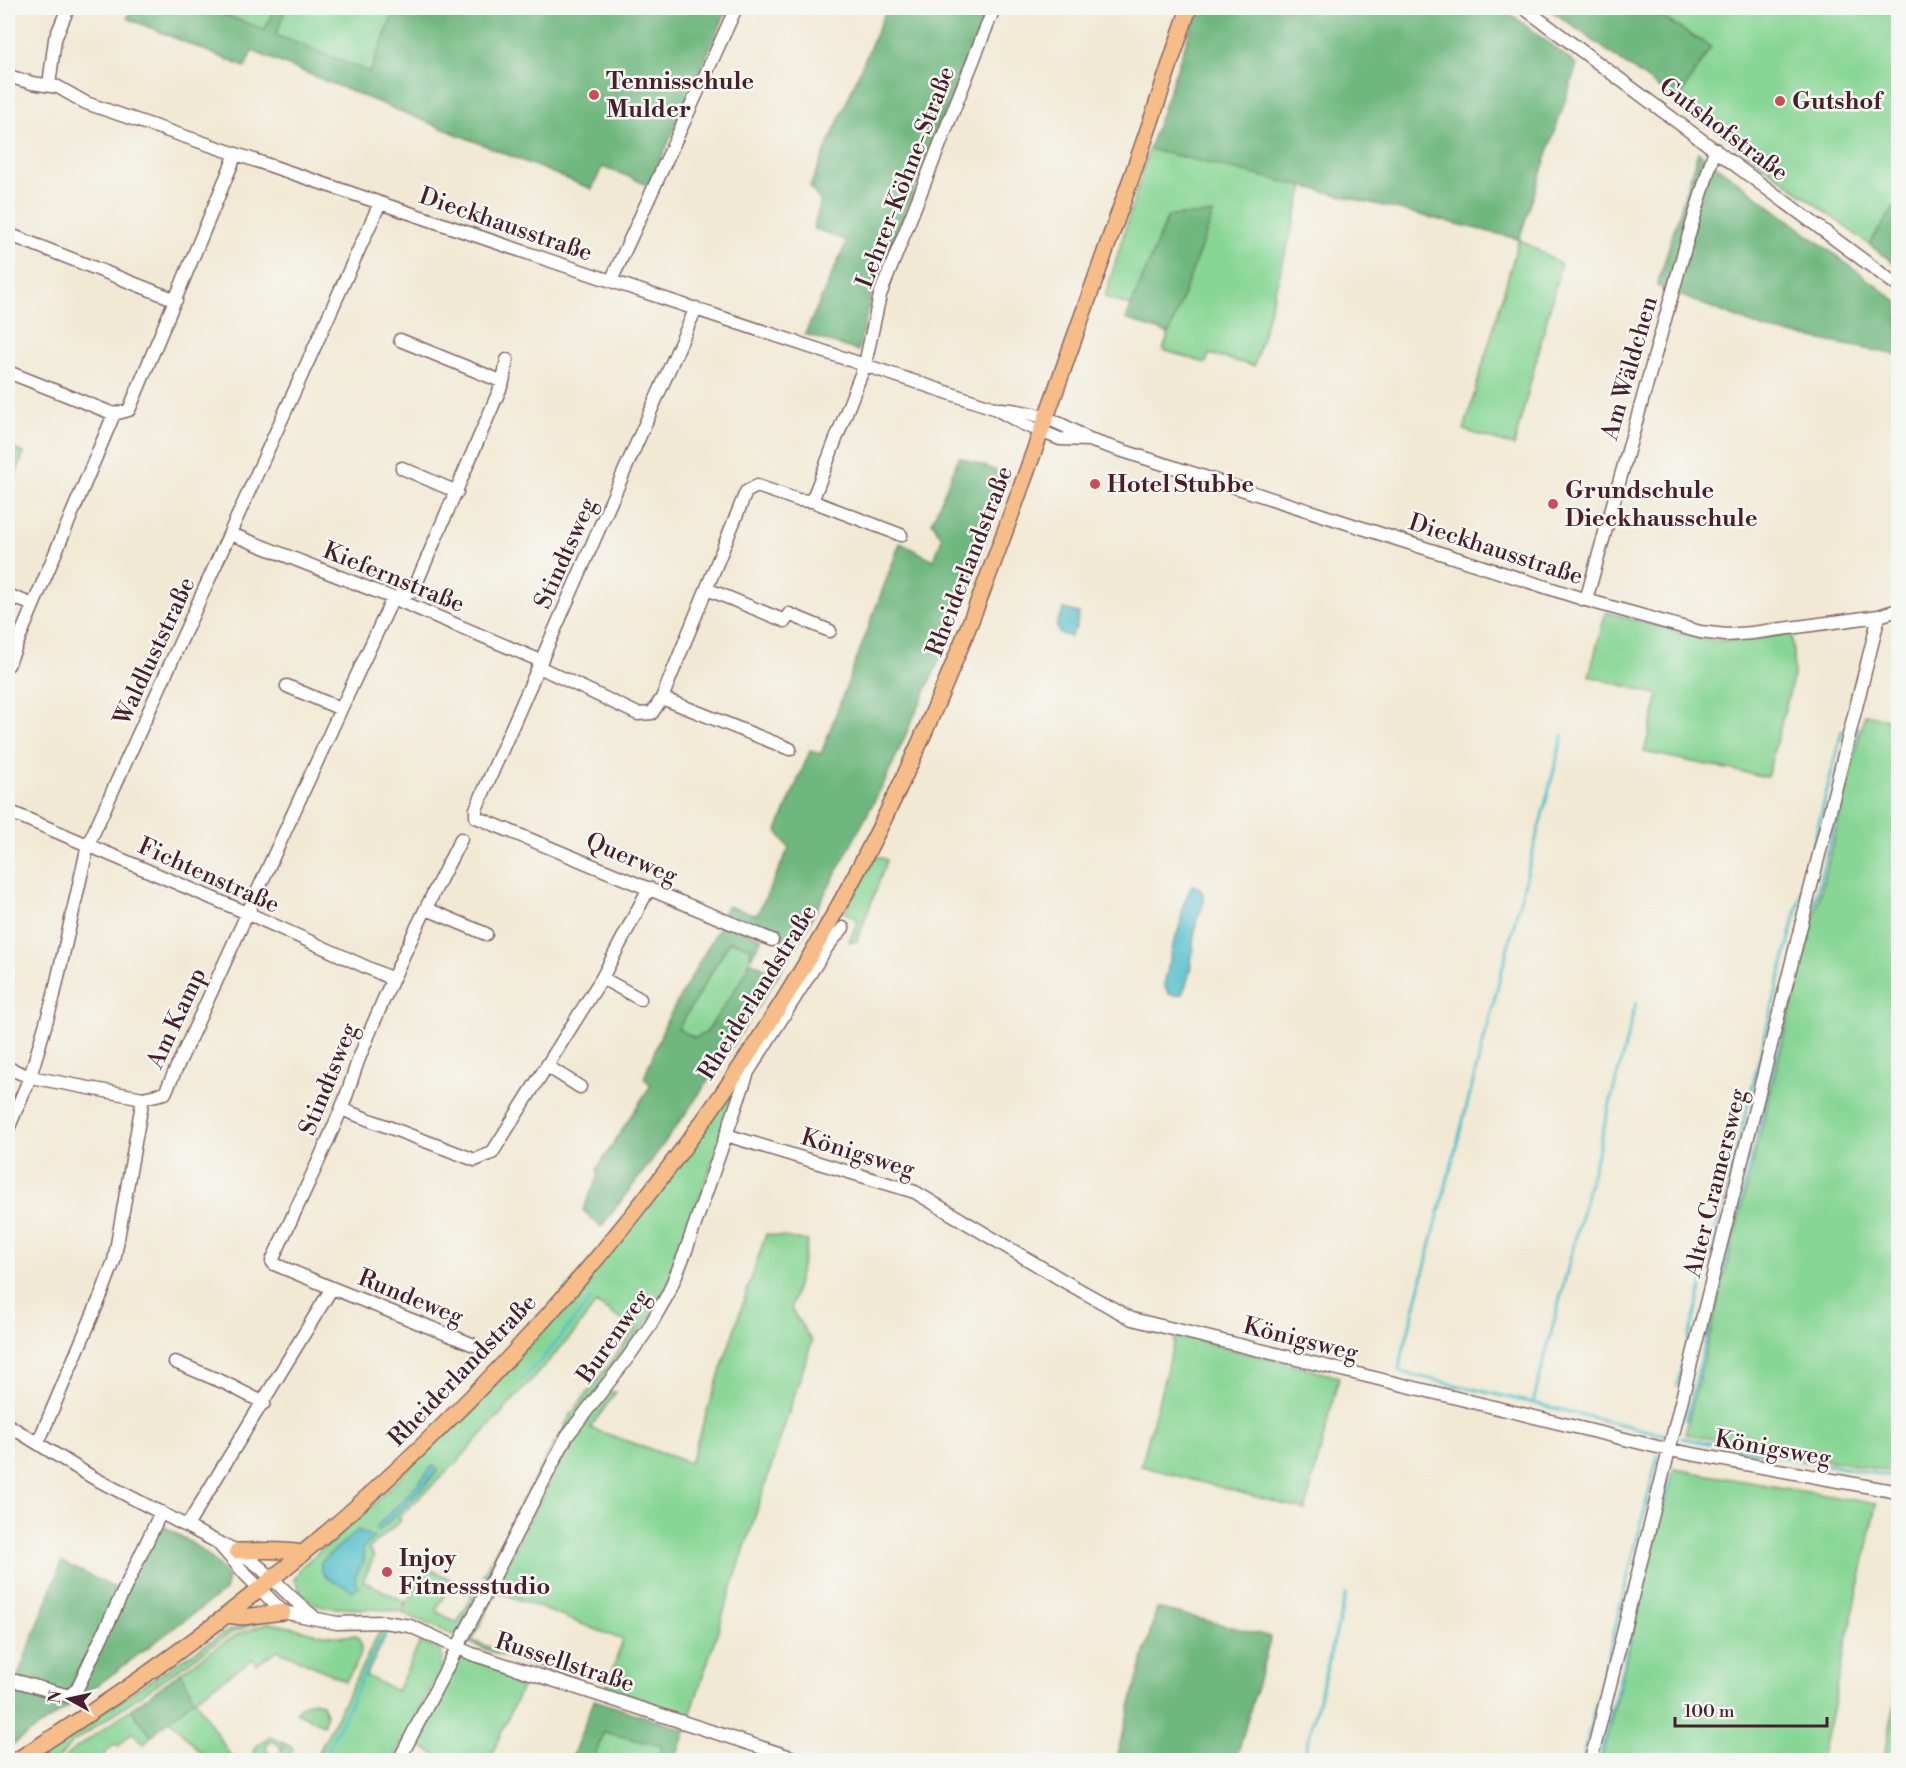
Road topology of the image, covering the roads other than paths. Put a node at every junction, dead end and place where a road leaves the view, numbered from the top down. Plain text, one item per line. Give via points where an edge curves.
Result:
1 (68, 8) edge
2 (736, 8) edge
3 (994, 8) edge
4 (1190, 8) edge
5 (1524, 8) edge
6 (8, 76) edge
7 (48, 84) junction
8 (1715, 149) junction
9 (236, 154) junction
10 (380, 204) junction
11 (8, 234) edge
12 (611, 281) junction
13 (1899, 286) edge
14 (176, 300) junction
15 (696, 308) junction
16 (400, 340) dead end
17 (507, 360) dead end
18 (865, 364) junction
19 (8, 372) edge
20 (504, 382) junction
21 (114, 414) junction
22 (1044, 425) junction
23 (402, 468) dead end
24 (457, 492) junction
25 (812, 501) junction
26 (231, 534) junction
27 (901, 535) dead end
28 (707, 589) junction
29 (8, 594) edge
30 (393, 598) junction
31 (1586, 600) junction
32 (33, 605) junction
33 (1899, 610) edge
34 (1879, 616) junction
35 (830, 631) dead end
36 (540, 664) junction
37 (8, 665) edge
38 (287, 686) dead end
39 (662, 698) junction
40 (340, 709) junction
41 (790, 749) dead end
42 (8, 811) edge
43 (476, 817) joint
44 (461, 839) dead end
45 (88, 845) junction
46 (649, 888) junction
47 (427, 909) junction
48 (247, 914) junction
49 (843, 928) dead end
50 (486, 934) dead end
51 (772, 940) dead end
52 (602, 978) junction
53 (391, 982) junction
54 (640, 999) dead end
55 (548, 1066) junction
56 (8, 1068) edge
57 (30, 1077) junction
58 (580, 1087) dead end
59 (143, 1098) junction
60 (341, 1109) junction
61 (8, 1129) edge
62 (726, 1135) junction
63 (274, 1264) joint
64 (332, 1288) junction
65 (474, 1345) dead end
66 (175, 1362) dead end
67 (264, 1403) junction
68 (8, 1425) edge
69 (38, 1443) junction
70 (1670, 1450) junction
71 (1899, 1492) edge
72 (161, 1512) junction
73 (187, 1526) junction
74 (217, 1542) junction
75 (237, 1551) junction
76 (302, 1553) junction
77 (266, 1583) junction
78 (284, 1612) junction
79 (226, 1615) junction
80 (316, 1619) junction
81 (458, 1647) junction
82 (16, 1681) dead end
83 (17, 1761) edge
84 (399, 1761) edge
85 (800, 1761) edge
86 (1591, 1761) edge

1 - 7 street via 55,39
2 - 12 street
3 - 18 street, Lehrer-Köhne-Straße via 880,295
4 - 22 main road, Rheiderlandstraße
5 - 8 street, Gutshofstraße
6 - 7 street, Dieckhausstraße
7 - 9 street, Dieckhausstraße via 86,103
8 - 13 street, Gutshofstraße
8 - 31 street, Am Wäldchen
9 - 10 street, Dieckhausstraße
9 - 14 street
10 - 12 street, Dieckhausstraße
10 - 26 street, Waldluststraße
11 - 14 street
12 - 15 street, Dieckhausstraße
14 - 21 street via 129,410
15 - 18 street, Dieckhausstraße
15 - 36 street, Stindtsweg
16 - 20 street
17 - 20 street
18 - 22 street, Dieckhausstraße
18 - 25 street, Lehrer-Köhne-Straße
19 - 21 street
20 - 24 street
21 - 32 street
22 - 31 street, Dieckhausstraße via 1060,439 1089,440
22 - 76 main road, Rheiderlandstraße via 970,627 909,766 852,880 765,1027 677,1155 581,1278 420,1448
23 - 24 street
24 - 30 street via 413,591
25 - 27 street
25 - 28 street via 757,486 746,492
26 - 30 street, Kiefernstraße
26 - 45 street, Waldluststraße
28 - 35 street via 785,621 789,614
28 - 39 street
29 - 32 street
30 - 36 street, Kiefernstraße
30 - 40 street, Am Kamp
31 - 34 street, Dieckhausstraße via 1700,632 1726,635
32 - 37 street
33 - 34 street, Dieckhausstraße
34 - 70 street, Alter Cramersweg
36 - 39 street, Kiefernstraße via 638,714 652,712
36 - 43 street, Stindtsweg via 476,809
38 - 40 street
39 - 41 street
40 - 48 street, Am Kamp
42 - 45 street, Fichtenstraße
43 - 46 street, Querweg
44 - 47 street, Stindtsweg
45 - 48 street, Fichtenstraße
45 - 57 street, Waldluststraße via 53,999
46 - 51 street, Querweg
46 - 52 street
47 - 50 street
47 - 53 street, Stindtsweg
48 - 53 street, Fichtenstraße via 386,976
48 - 59 street, Am Kamp via 165,1093
49 - 62 street, Burenweg via 748,1072
52 - 54 street
52 - 55 street
53 - 60 street, Stindtsweg
55 - 58 street
55 - 60 street via 492,1153 475,1160
56 - 57 street
57 - 59 street
57 - 61 street, Waldluststraße
59 - 69 street, Am Kamp via 114,1261
60 - 63 street, Stindtsweg via 272,1261
62 - 70 street, Königsweg via 915,1192 1132,1319
62 - 81 street, Burenweg via 668,1294 632,1352 567,1436
63 - 64 street, Rundeweg
64 - 65 street, Rundeweg
64 - 67 street, Rundeweg
66 - 67 street
67 - 73 street, Rundeweg
68 - 69 street
69 - 72 street via 92,1477
70 - 71 street, Königsweg
70 - 86 street, Alter Cramersweg
72 - 73 street
72 - 82 street via 77,1689 69,1696
73 - 74 street
74 - 75 street
74 - 77 street
75 - 76 main road
75 - 77 street via 258,1566
76 - 77 main road, Rheiderlandstraße
77 - 78 street
77 - 79 main road, Rheiderlandstraße
77 - 80 street
78 - 79 main road
78 - 80 street, Russellstraße
79 - 83 main road, Rheiderlandstraße via 92,1713
80 - 81 street, Russellstraße via 396,1623
81 - 84 street, Burenweg
81 - 85 street, Russellstraße

